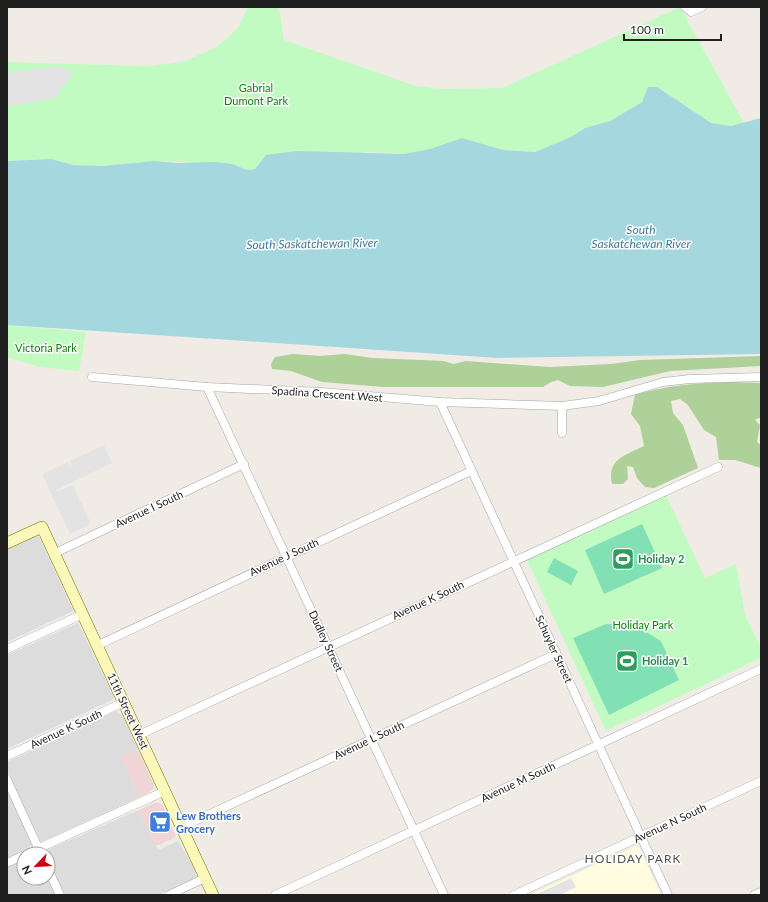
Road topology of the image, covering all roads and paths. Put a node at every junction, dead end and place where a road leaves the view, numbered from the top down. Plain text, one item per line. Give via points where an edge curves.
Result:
1 (702, 7) edge
2 (688, 9) edge
3 (92, 377) dead end
4 (761, 377) edge
5 (207, 387) junction
6 (440, 402) junction
7 (562, 406) junction
8 (562, 433) dead end
9 (244, 464) junction
10 (718, 467) dead end
11 (471, 471) junction
12 (7, 543) edge
13 (55, 553) junction
14 (286, 556) junction
15 (513, 561) junction
16 (83, 614) junction
17 (98, 644) junction
18 (329, 647) junction
19 (7, 649) edge
20 (556, 654) junction
21 (761, 669) edge
22 (124, 702) junction
23 (139, 735) junction
24 (372, 739) junction
25 (598, 745) junction
26 (7, 756) edge
27 (7, 780) edge
28 (761, 781) edge
29 (165, 791) junction
30 (182, 827) junction
31 (414, 830) junction
32 (641, 836) junction
33 (38, 846) edge
34 (50, 846) edge
35 (206, 878) junction
36 (761, 892) edge
37 (169, 895) edge
38 (213, 895) edge
39 (275, 895) edge
40 (444, 895) edge
41 (514, 895) edge
42 (668, 895) edge
43 (754, 895) edge

1 - 2 street
3 - 5 street, Spadina Crescent West
4 - 7 street, Spadina Crescent West via 663,382 599,401
5 - 6 street, Spadina Crescent West via 322,392
5 - 9 street, Dudley Street
6 - 7 street, Spadina Crescent West
6 - 11 street, Schuyler Street
7 - 8 street
9 - 13 street, Avenue I South
9 - 14 street, Dudley Street
10 - 15 street, Avenue K South
11 - 14 street, Avenue J South
11 - 15 street, Schuyler Street
12 - 13 street, 11th Street West via 42,527
13 - 16 street, 11th Street West
14 - 17 street, Avenue J South
14 - 18 street, Dudley Street
15 - 18 street, Avenue K South
15 - 20 street, Schuyler Street
16 - 17 street, 11th Street West
16 - 19 street
17 - 22 street, 11th Street West
18 - 23 street, Avenue K South
18 - 24 street, Dudley Street
20 - 24 street, Avenue L South
20 - 25 street, Schuyler Street
21 - 25 street, Avenue M South
22 - 23 street, 11th Street West
22 - 26 street, Avenue K South
23 - 29 street, 11th Street West
24 - 30 street, Avenue L South
24 - 31 street, Dudley Street
25 - 31 street, Avenue M South
25 - 32 street, Schuyler Street
27 - 33 street
28 - 32 street, Avenue N South
29 - 30 street, 11th Street West
29 - 34 street
30 - 35 street, 11th Street West
31 - 39 street, Avenue M South
31 - 40 street, Dudley Street
32 - 41 street, Avenue N South
32 - 42 street, Schuyler Street
35 - 37 street
35 - 38 street, 11th Street West
36 - 43 street

